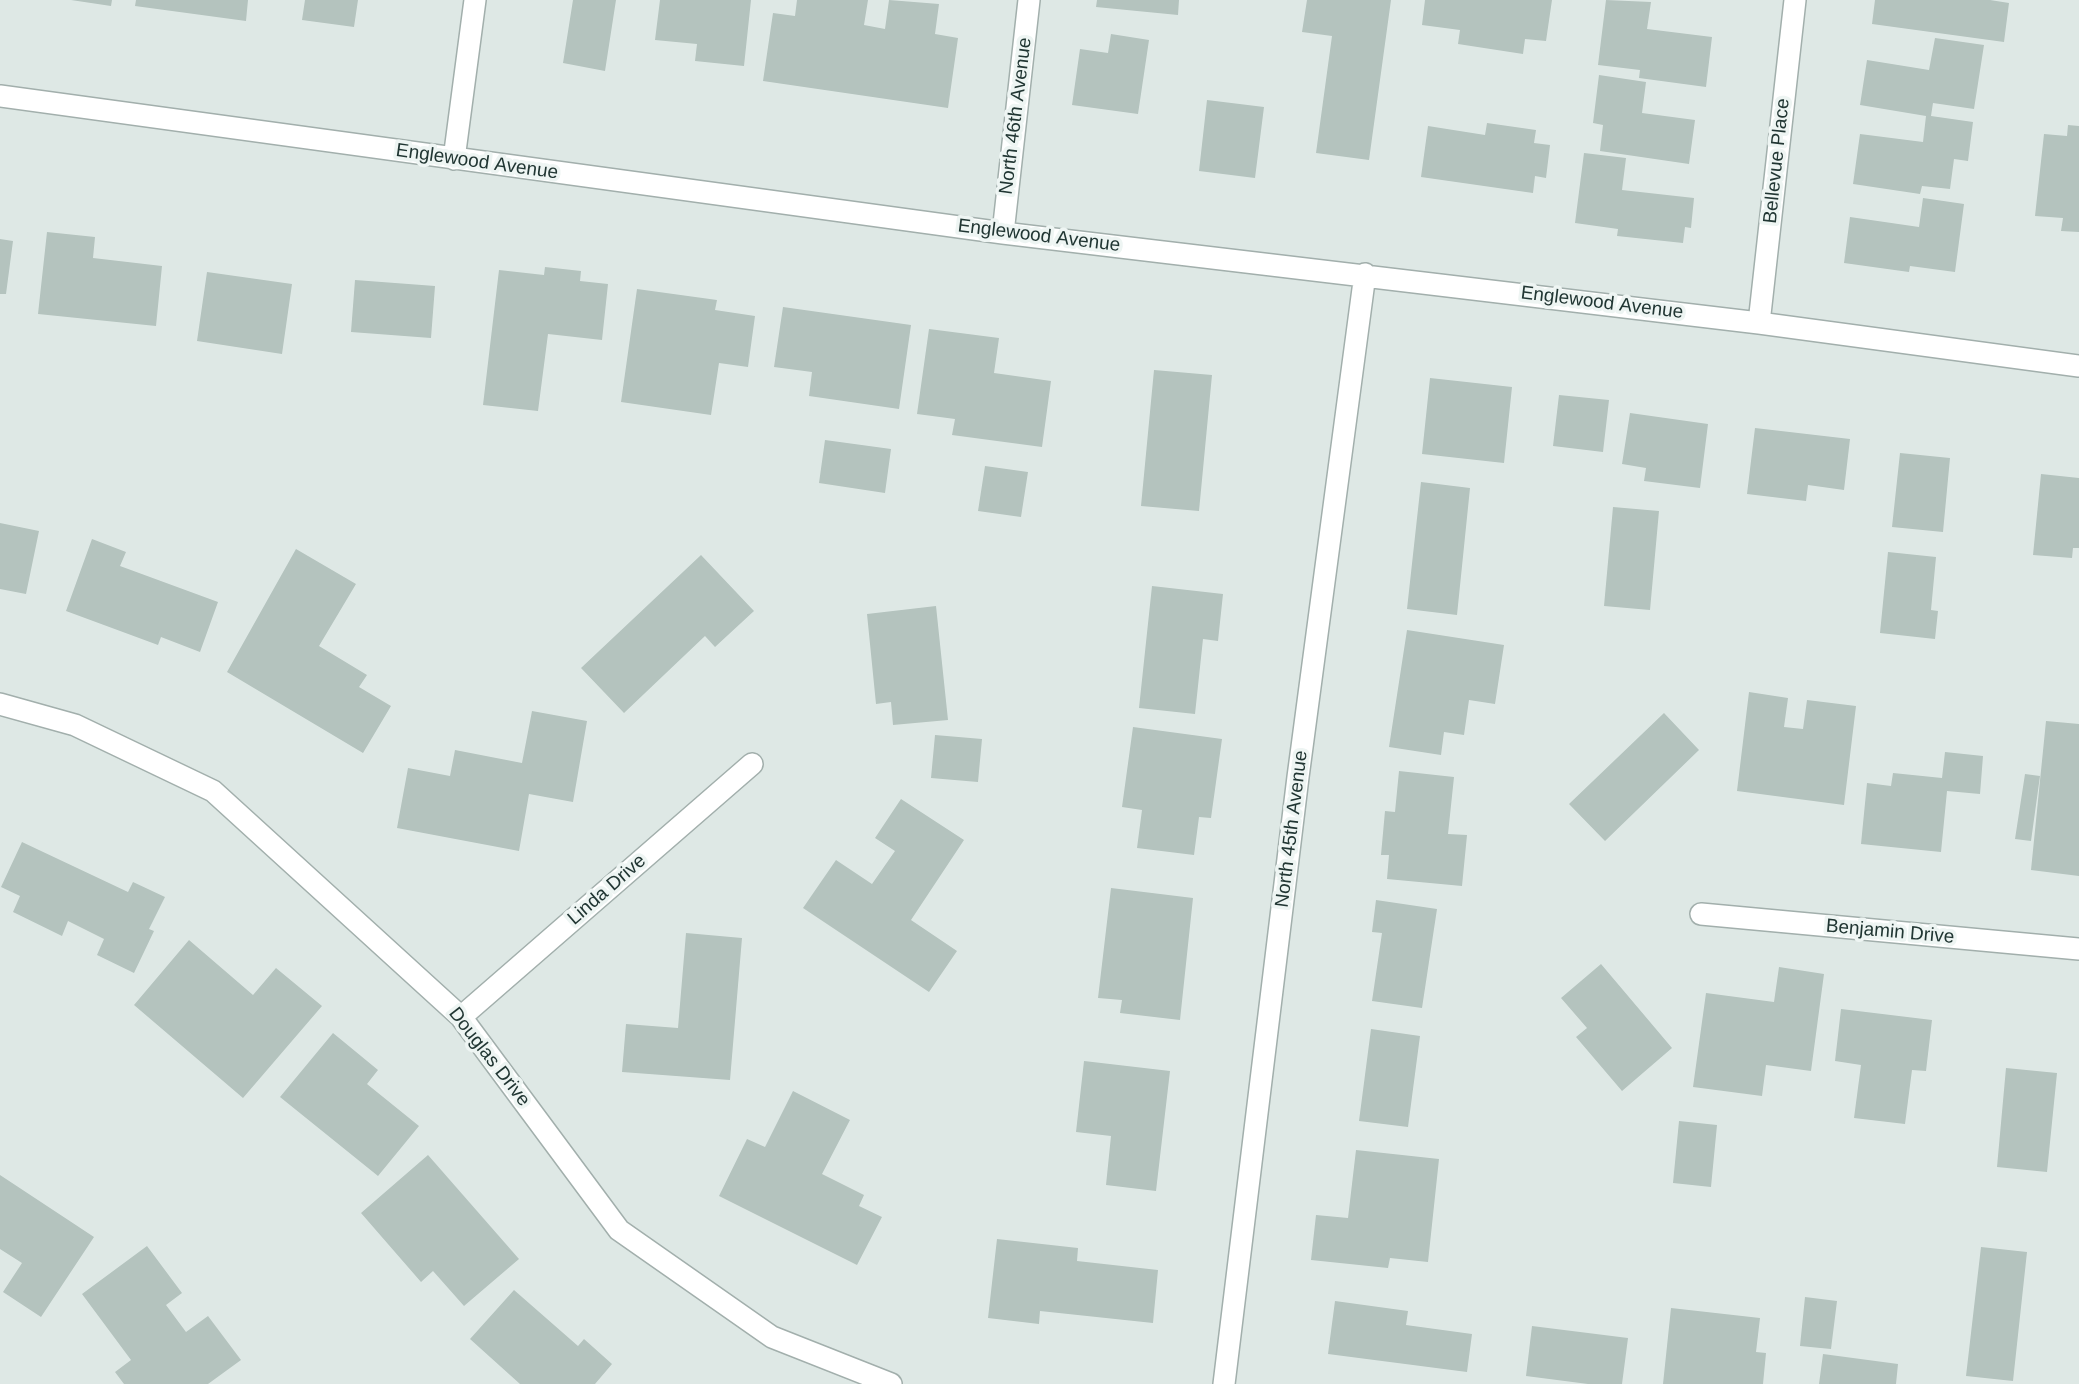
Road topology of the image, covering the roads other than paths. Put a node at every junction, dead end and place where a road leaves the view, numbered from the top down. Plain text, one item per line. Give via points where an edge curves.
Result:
1 (475, 0) edge
2 (1029, 0) edge
3 (1795, 0) edge
4 (0, 96) edge
5 (454, 159) junction
6 (1003, 233) junction
7 (1365, 274) junction
8 (1759, 323) junction
9 (2079, 366) edge
10 (0, 704) edge
11 (752, 764) dead end
12 (1701, 914) dead end
13 (2079, 949) edge
14 (461, 1017) junction
15 (891, 1384) edge
16 (1224, 1384) edge

1 - 5 street
2 - 6 street, North 46th Avenue
3 - 8 street, Bellevue Place
4 - 5 street, Englewood Avenue
5 - 6 street, Englewood Avenue
6 - 7 street, Englewood Avenue
7 - 8 street, Englewood Avenue
7 - 16 street, North 45th Avenue
8 - 9 street, Englewood Avenue
10 - 14 street, Douglas Drive via 75,725 213,791
11 - 14 street, Linda Drive
12 - 13 street, Benjamin Drive
14 - 15 street, Douglas Drive via 619,1230 772,1337

